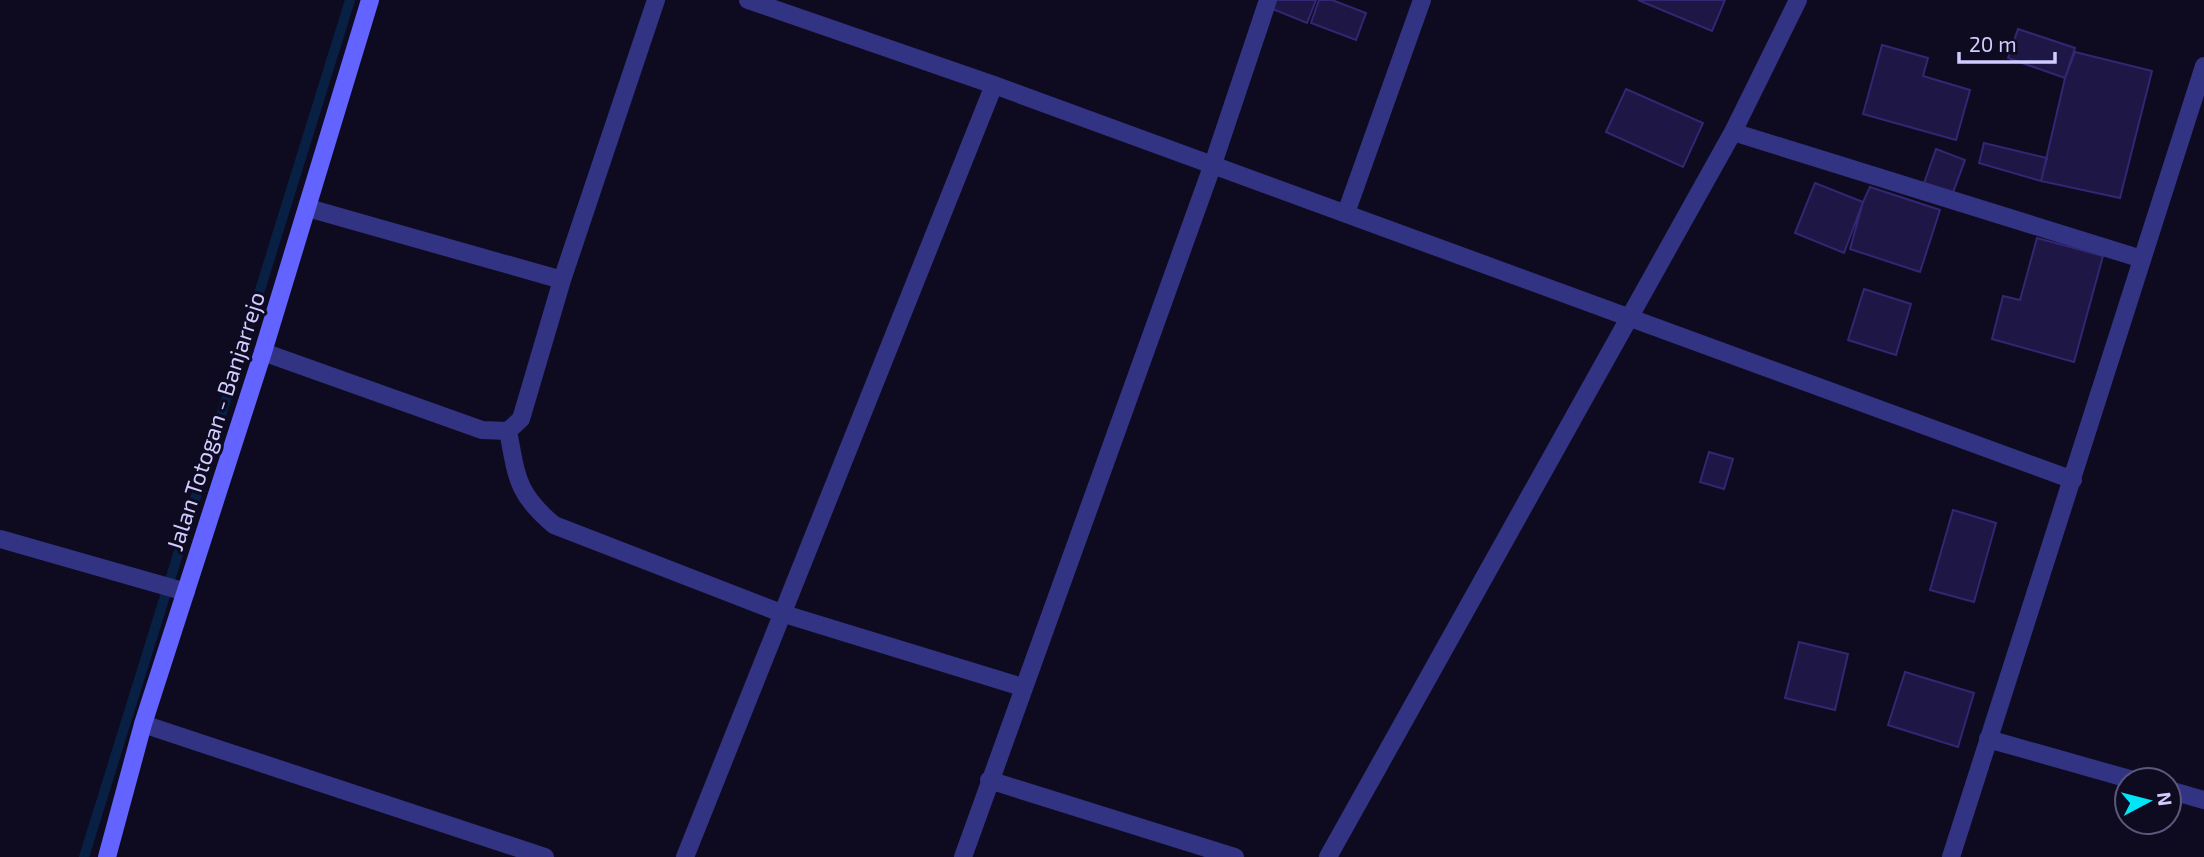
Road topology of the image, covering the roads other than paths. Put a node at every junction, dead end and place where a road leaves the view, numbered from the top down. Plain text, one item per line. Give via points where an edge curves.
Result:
1 (370, 0) edge
2 (656, 0) edge
3 (1268, 0) edge
4 (1422, 0) edge
5 (1798, 0) edge
6 (756, 1) edge
7 (2204, 66) edge
8 (994, 85) junction
9 (1733, 132) junction
10 (1213, 164) junction
11 (308, 208) junction
12 (1346, 213) junction
13 (2142, 258) junction
14 (562, 280) junction
15 (1630, 316) junction
16 (263, 352) junction
17 (508, 431) junction
18 (2073, 480) junction
19 (0, 539) edge
20 (186, 592) junction
21 (781, 613) junction
22 (1022, 687) junction
23 (143, 724) junction
24 (1989, 739) junction
25 (2113, 774) edge
26 (989, 780) junction
27 (2183, 794) edge
28 (2204, 800) edge
29 (107, 857) edge
30 (545, 857) edge
31 (685, 857) edge
32 (963, 857) edge
33 (1236, 857) edge
34 (1328, 857) edge
35 (1951, 857) edge

1 - 11 street, Jalan Totogan - Banjarrejo
2 - 14 street
3 - 10 street
4 - 12 street
5 - 9 street
6 - 8 street
7 - 13 street
8 - 10 street
8 - 21 street
9 - 13 street
9 - 15 street
10 - 12 street
10 - 22 street
11 - 14 street
11 - 16 street, Jalan Totogan - Banjarrejo
12 - 15 street
13 - 18 street
14 - 17 street via 521,419
15 - 18 street
15 - 34 street
16 - 17 street via 482,430
16 - 20 street, Jalan Totogan - Banjarrejo
17 - 21 street via 518,483 530,505 554,525
18 - 24 street
19 - 20 street
20 - 23 street, Jalan Totogan - Banjarrejo
21 - 22 street
21 - 31 street
22 - 26 street
23 - 29 street, Jalan Totogan - Banjarrejo
23 - 30 street
24 - 25 street
24 - 35 street
26 - 32 street
26 - 33 street
27 - 28 street

